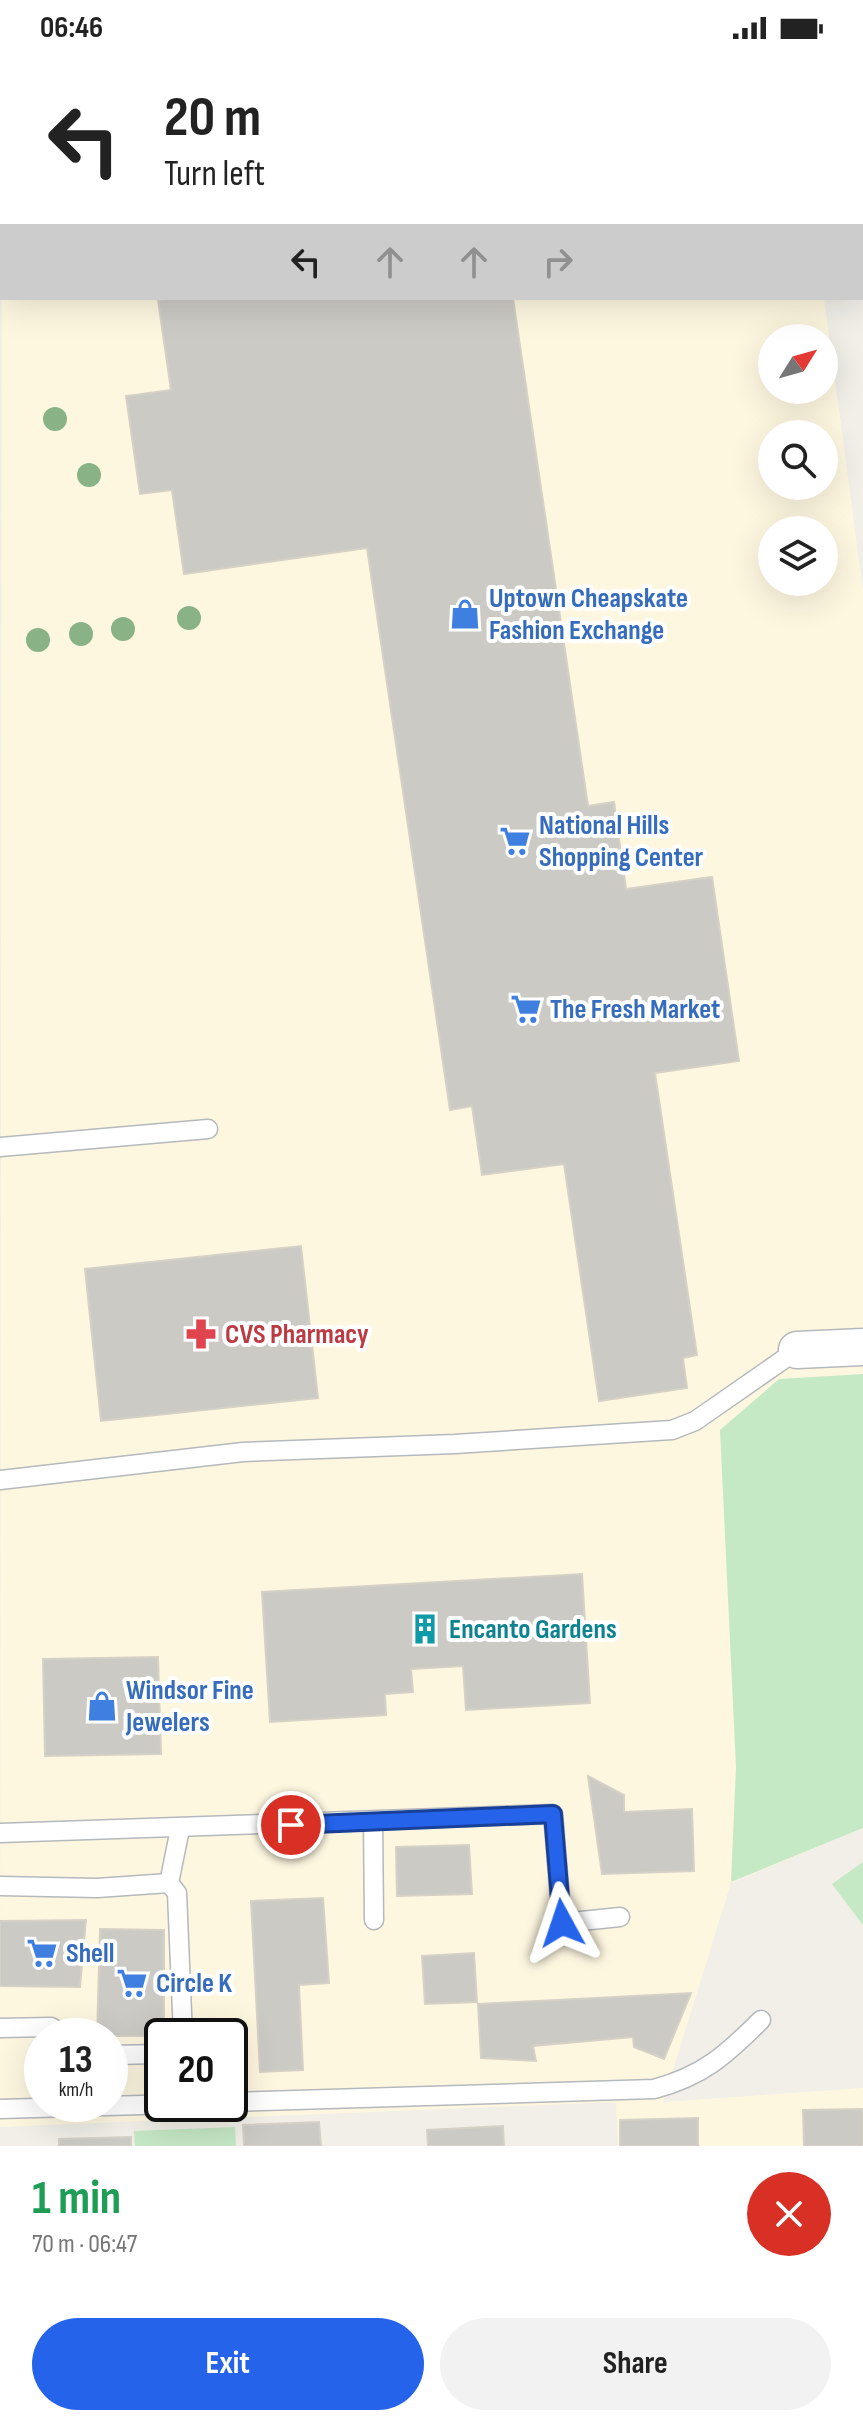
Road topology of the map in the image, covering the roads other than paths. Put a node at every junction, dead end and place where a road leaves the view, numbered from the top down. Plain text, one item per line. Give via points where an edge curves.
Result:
1 (208, 1129) dead end
2 (0, 1147) edge
3 (863, 1347) edge
4 (797, 1350) joint
5 (0, 1480) edge
6 (373, 1821) junction
7 (180, 1829) junction
8 (0, 1833) edge
9 (169, 1883) junction
10 (0, 1886) edge
11 (620, 1917) dead end
12 (374, 1920) dead end
13 (182, 2018) edge
14 (761, 2020) dead end
15 (0, 2028) edge
16 (24, 2028) edge
17 (248, 2101) edge
18 (144, 2105) edge
19 (0, 2109) edge

1 - 2 lane
3 - 4 street
4 - 5 lane via 695,1421 672,1430 243,1452
6 - 7 lane
6 - 11 lane via 553,1814 562,1923
6 - 12 lane
7 - 8 lane
7 - 9 lane
9 - 10 lane
9 - 13 lane via 177,1893
14 - 17 lane via 724,2057 687,2080 654,2089
15 - 16 lane
18 - 19 lane

